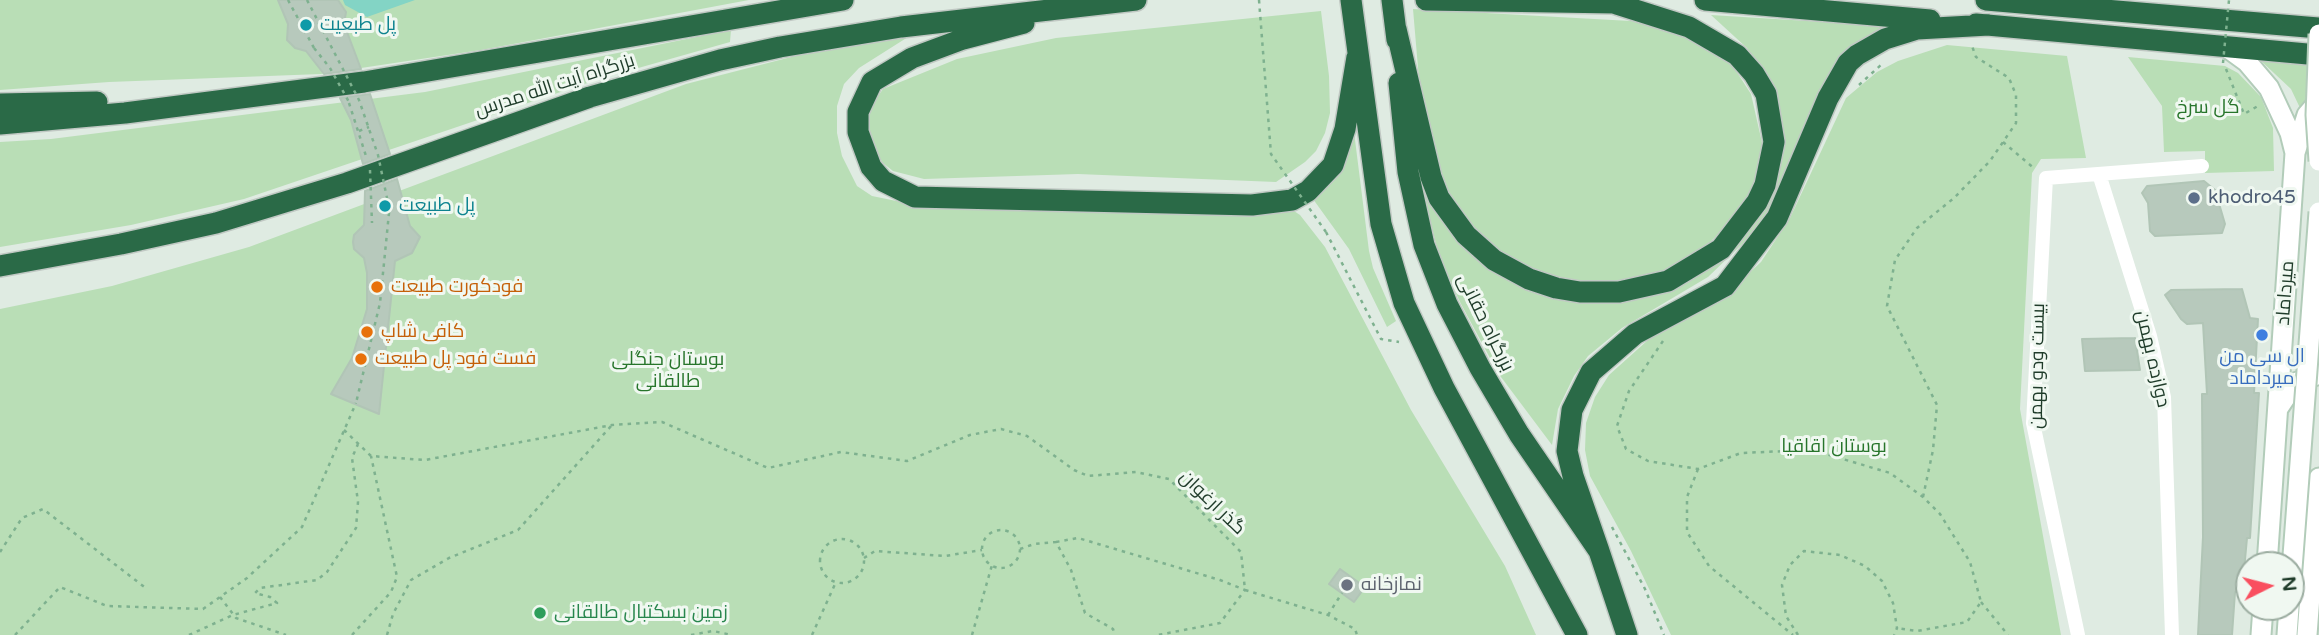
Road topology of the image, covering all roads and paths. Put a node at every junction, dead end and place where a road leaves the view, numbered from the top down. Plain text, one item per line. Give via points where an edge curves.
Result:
1 (288, 0) edge
2 (307, 0) edge
3 (843, 0) edge
4 (1136, 0) edge
5 (1259, 0) edge
6 (1351, 0) edge
7 (1392, 0) edge
8 (1426, 0) edge
9 (1644, 0) edge
10 (1705, 0) edge
11 (1986, 0) edge
12 (2229, 0) edge
13 (1607, 1) edge
14 (1100, 3) junction
15 (1989, 25) junction
16 (2319, 28) edge
17 (1396, 29) junction
18 (2319, 34) edge
19 (1971, 42) dead end
20 (2224, 55) junction
21 (2319, 55) edge
22 (1357, 57) junction
23 (1888, 61) dead end
24 (1858, 85) dead end
25 (2319, 101) edge
26 (0, 104) edge
27 (158, 108) junction
28 (2244, 114) dead end
29 (0, 124) edge
30 (369, 127) junction
31 (359, 131) junction
32 (2003, 142) junction
33 (2295, 153) junction
34 (366, 157) dead end
35 (2319, 161) edge
36 (2203, 166) dead end
37 (370, 170) dead end
38 (2099, 174) junction
39 (2046, 178) junction
40 (2319, 212) edge
41 (372, 223) dead end
42 (0, 265) edge
43 (2285, 315) junction
44 (1669, 332) dead end
45 (1399, 342) dead end
46 (2319, 342) edge
47 (2319, 374) edge
48 (2278, 408) junction
49 (612, 425) junction
50 (344, 430) junction
51 (358, 444) junction
52 (371, 456) junction
53 (1698, 470) junction
54 (2319, 478) edge
55 (1923, 497) junction
56 (1610, 523) dead end
57 (1056, 542) junction
58 (1020, 550) junction
59 (982, 551) junction
60 (1599, 551) junction
61 (2268, 551) edge
62 (2293, 551) edge
63 (0, 552) edge
64 (864, 558) junction
65 (992, 565) junction
66 (836, 582) junction
67 (147, 589) dead end
68 (1245, 590) junction
69 (1342, 593) dead end
70 (220, 597) junction
71 (1981, 602) junction
72 (233, 615) junction
73 (1328, 615) junction
74 (1897, 628) junction
75 (15, 635) edge
76 (189, 635) edge
77 (286, 635) edge
78 (352, 635) edge
79 (387, 635) edge
80 (691, 635) edge
81 (732, 635) edge
82 (812, 635) edge
83 (972, 635) edge
84 (1115, 635) edge
85 (1158, 635) edge
86 (1357, 635) edge
87 (1577, 635) edge
88 (1627, 635) edge
89 (1664, 635) edge
90 (1795, 635) edge
91 (1894, 635) edge
92 (2007, 635) edge
93 (2078, 635) edge
94 (2172, 635) edge
95 (2307, 635) edge

1 - 31 path, bridge via 339,82
2 - 30 path, bridge via 351,80
3 - 27 highway, بزرگراه آیت الله مدرس via 364,82
4 - 14 highway, بزرگراه آیت الله مدرس
5 - 45 path, bridge via 1271,154 1326,232 1381,339
6 - 22 highway
7 - 17 highway, بزرگراه حقانی
8 - 13 highway
9 - 13 highway
10 - 15 highway
11 - 16 highway
12 - 20 path, bridge
13 - 17 highway via 1689,27 1737,55 1766,94 1774,142 1757,202 1721,249 1668,281 1619,292 1580,292 1529,279 1494,260 1465,235 1445,208 1432,177
14 - 22 highway via 963,39 887,70 872,82 858,112 858,132 871,167 883,181 915,197 1252,205 1292,200 1308,191 1333,165 1345,129
14 - 42 highway, بزرگراه آیت الله مدرس via 901,27 720,60 590,97 347,183 216,222
15 - 20 highway
15 - 60 highway via 1917,29 1885,39 1857,55 1828,98 1777,218 1725,286 1635,334 1591,372 1572,410 1567,451
17 - 60 highway, بزرگراه حقانی via 1408,172 1424,245 1479,368
18 - 35 main road, bridge
19 - 32 path via 1976,57 2008,78 2015,95 2016,123
20 - 21 highway
20 - 28 path
20 - 33 main road, میرداماد via 2247,62 2269,88
22 - 87 highway via 1381,224 1404,303 1444,388
23 - 24 path
25 - 33 main road via 2307,115
26 - 27 highway via 119,102
27 - 29 highway, بزرگراه آیت الله مدرس
30 - 31 path, bridge
30 - 50 path, bridge via 389,213 380,303 356,403
31 - 34 path
32 - 39 path
32 - 55 path via 1954,198 1917,228 1895,260 1887,306 1937,405
33 - 43 main road, میرداماد
36 - 38 street
37 - 41 path, bridge
38 - 39 street
38 - 94 street, دوازده بهمن via 2150,336 2164,397
39 - 93 street, بیست ودو بهمن via 2033,423
40 - 62 main road, bridge
43 - 46 main road via 2301,336
43 - 48 main road, میرداماد
44 - 53 path via 1629,391 1617,426 1626,449 1648,461
47 - 48 main road via 2295,383
48 - 61 main road, میرداماد
49 - 52 path, گذر ارغوان via 425,460
49 - 68 path, گذر ارغوان via 662,422 768,468 841,452 907,461 970,435 1013,431 1088,476 1150,473 1177,484 1241,552
49 - 79 path via 518,530 449,558 411,580
50 - 51 path
50 - 70 path via 302,527 247,579
51 - 52 path
51 - 72 path via 352,458 356,528 337,560 317,580 260,589 255,593 277,603
52 - 78 path via 397,577 391,592
53 - 55 path via 1741,453 1826,454 1890,473
53 - 90 path via 1687,497 1687,532 1709,566
54 - 95 main road
55 - 71 path via 1940,514 1970,562
56 - 89 path
57 - 58 path
57 - 68 path via 1078,538
57 - 84 path via 1085,613
58 - 59 path via 1012,533 1000,530 989,534
58 - 65 path via 1010,565
59 - 64 path via 945,556 875,551
59 - 65 path
60 - 88 highway, بزرگراه حقانی
63 - 67 path via 22,519 43,509
64 - 66 path via 856,578
64 - 66 path via 852,541 830,542 821,553 821,568
65 - 83 path
66 - 82 path
68 - 73 path
68 - 85 path via 1220,622
69 - 73 path
70 - 72 path
70 - 75 path via 203,609 107,606 60,587
71 - 74 path via 1967,622 1917,631
71 - 92 path
72 - 76 path
72 - 77 path
73 - 86 path via 1355,629
74 - 90 path via 1893,603 1882,581 1866,566 1840,555 1804,551 1790,565 1782,585 1786,616
74 - 91 path
80 - 81 path via 713,631

